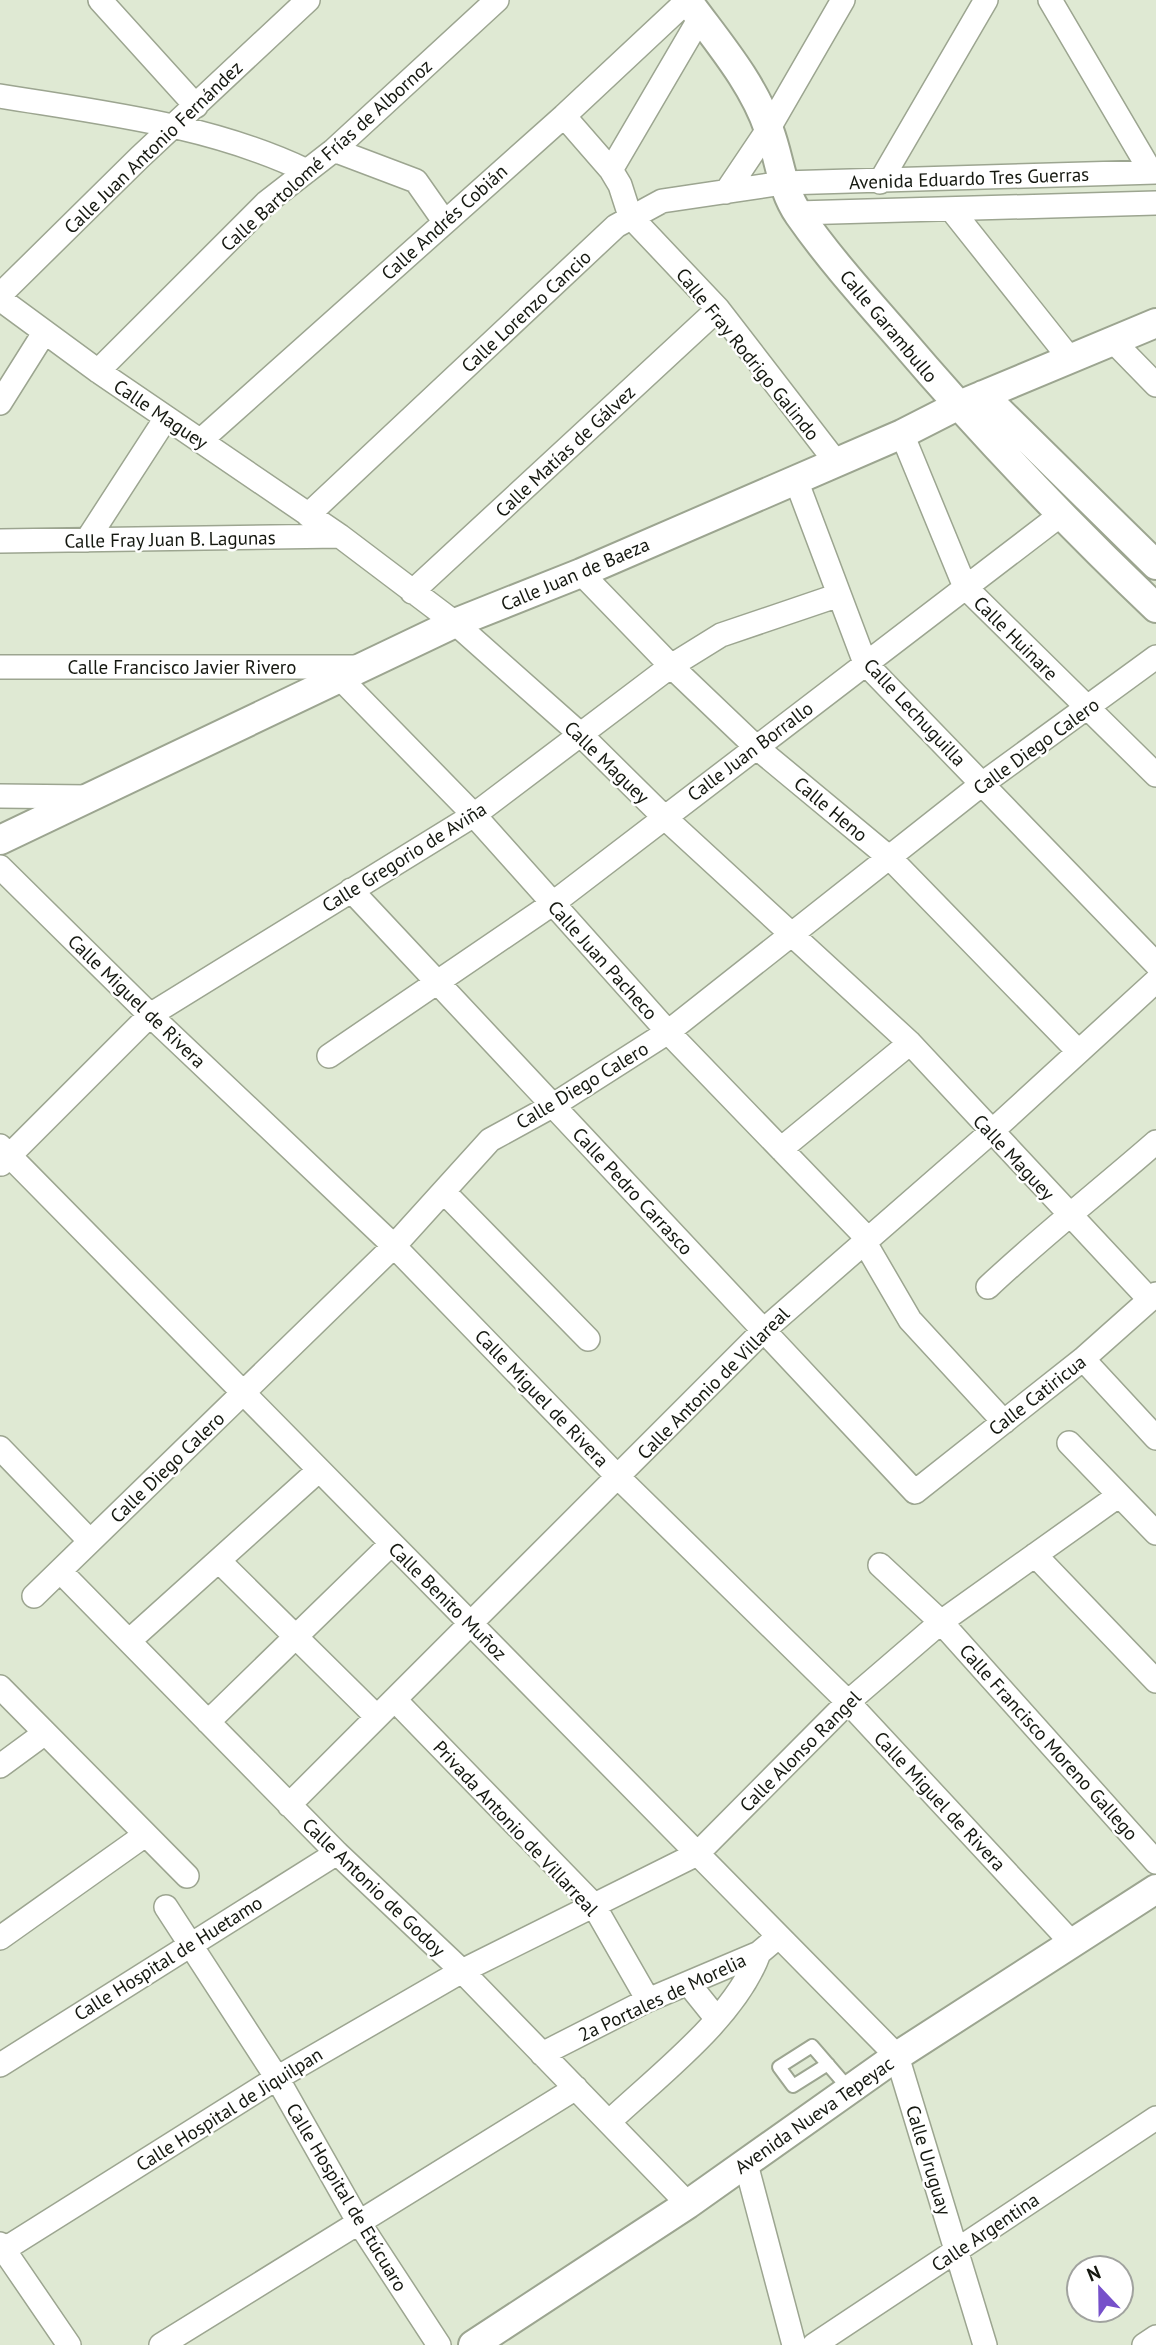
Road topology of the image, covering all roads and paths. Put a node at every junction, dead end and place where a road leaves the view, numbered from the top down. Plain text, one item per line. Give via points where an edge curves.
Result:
1 (309, 0) edge
2 (497, 0) edge
3 (843, 0) edge
4 (986, 0) edge
5 (1050, 0) edge
6 (113, 5) edge
7 (690, 5) edge
8 (0, 96) edge
9 (196, 106) junction
10 (564, 116) junction
11 (174, 125) junction
12 (769, 128) junction
13 (334, 150) junction
14 (611, 170) junction
15 (307, 171) junction
16 (1154, 172) edge
17 (880, 182) junction
18 (783, 183) junction
19 (726, 192) junction
20 (1156, 203) edge
21 (951, 209) junction
22 (797, 213) junction
23 (630, 216) junction
24 (444, 221) junction
25 (0, 297) edge
26 (718, 309) junction
27 (1156, 323) edge
28 (44, 332) junction
29 (1114, 342) junction
30 (1071, 360) junction
31 (98, 371) junction
32 (1156, 385) edge
33 (970, 401) junction
34 (0, 403) edge
35 (166, 418) junction
36 (902, 434) junction
37 (200, 441) junction
38 (836, 462) junction
39 (796, 480) junction
40 (308, 515) junction
41 (1059, 516) junction
42 (340, 536) junction
43 (86, 540) junction
44 (0, 541) edge
45 (1156, 565) edge
46 (581, 573) junction
47 (965, 587) junction
48 (412, 592) junction
49 (839, 595) junction
50 (1156, 608) edge
51 (454, 623) junction
52 (1156, 657) edge
53 (865, 663) junction
54 (671, 666) junction
55 (0, 667) edge
56 (353, 673) junction
57 (1087, 708) junction
58 (580, 734) junction
59 (756, 747) junction
60 (1156, 775) edge
61 (982, 784) junction
62 (0, 796) edge
63 (89, 797) junction
64 (474, 815) junction
65 (664, 817) junction
66 (0, 840) edge
67 (891, 859) junction
68 (0, 867) edge
69 (351, 890) junction
70 (552, 904) junction
71 (791, 934) junction
72 (1156, 964) edge
73 (1156, 981) edge
74 (439, 984) junction
75 (150, 1015) junction
76 (668, 1032) junction
77 (910, 1043) junction
78 (1077, 1050) junction
79 (329, 1056) dead end
80 (552, 1106) junction
81 (991, 1132) junction
82 (1156, 1142) edge
83 (781, 1149) junction
84 (3, 1155) edge
85 (444, 1192) junction
86 (1068, 1216) junction
87 (865, 1239) junction
88 (394, 1246) junction
89 (988, 1287) dead end
90 (1153, 1297) edge
91 (764, 1330) junction
92 (588, 1339) dead end
93 (1083, 1359) junction
94 (244, 1392) junction
95 (1004, 1422) junction
96 (1156, 1438) edge
97 (1069, 1443) dead end
98 (0, 1448) edge
99 (319, 1470) junction
100 (618, 1477) junction
101 (915, 1492) joint
102 (1118, 1496) junction
103 (1156, 1533) edge
104 (90, 1541) junction
105 (391, 1544) junction
106 (1035, 1555) junction
107 (219, 1561) junction
108 (880, 1565) dead end
109 (60, 1571) junction
110 (34, 1597) dead end
111 (942, 1622) junction
112 (472, 1625) junction
113 (295, 1637) junction
114 (129, 1641) junction
115 (1156, 1681) edge
116 (0, 1687) edge
117 (395, 1700) junction
118 (848, 1702) junction
119 (377, 1717) junction
120 (208, 1722) junction
121 (45, 1733) junction
122 (0, 1766) edge
123 (289, 1805) junction
124 (145, 1835) junction
125 (337, 1853) junction
126 (697, 1854) junction
127 (1156, 1862) edge
128 (187, 1876) dead end
129 (1156, 1889) edge
130 (593, 1904) junction
131 (166, 1907) dead end
132 (778, 1937) junction
133 (0, 1938) edge
134 (1072, 1942) junction
135 (188, 1944) junction
136 (759, 1952) junction
137 (462, 1971) junction
138 (688, 1983) junction
139 (648, 2000) junction
140 (718, 2019) junction
141 (542, 2054) junction
142 (897, 2056) junction
143 (828, 2064) dead end
144 (0, 2065) edge
145 (277, 2078) junction
146 (576, 2088) junction
147 (850, 2090) junction
148 (1156, 2118) edge
149 (610, 2121) junction
150 (746, 2164) junction
151 (688, 2204) junction
152 (358, 2221) junction
153 (1, 2249) edge
154 (957, 2251) junction
155 (1156, 2337) edge
156 (69, 2345) edge
157 (161, 2345) edge
158 (439, 2345) edge
159 (473, 2345) edge
160 (794, 2345) edge
161 (814, 2345) edge
162 (985, 2345) edge
163 (1144, 2345) edge

1 - 9 street, Calle Juan Antonio Fernández
2 - 13 street, Calle Bartolomé Frías de Albornoz
3 - 12 street
4 - 17 street
5 - 16 street
6 - 9 street
7 - 10 street, Calle Andrés Cobián
7 - 12 street, Calle Garambullo via 737,69
7 - 14 street
8 - 11 street
9 - 11 street, Calle Juan Antonio Fernández
10 - 14 street
10 - 24 street, Calle Andrés Cobián
11 - 15 street via 276,156
11 - 25 street, Calle Juan Antonio Fernández
12 - 18 street, Calle Garambullo
12 - 19 street
13 - 15 street, Calle Bartolomé Frías de Albornoz
13 - 24 street via 416,181
14 - 23 street via 621,185
15 - 31 street, Calle Bartolomé Frías de Albornoz via 267,202
16 - 17 street, Avenida Eduardo Tres Guerras
17 - 18 street, Avenida Eduardo Tres Guerras
18 - 19 street, Calle Lorenzo Cancio
18 - 22 street, Calle Garambullo
19 - 23 street, Calle Lorenzo Cancio via 662,201
20 - 21 street, Avenida Eduardo Tres Guerras
21 - 22 street, Avenida Eduardo Tres Guerras
21 - 30 street
22 - 33 street, Calle Garambullo via 844,274
23 - 26 street, Calle Fray Rodrigo Galindo
23 - 40 street, Calle Lorenzo Cancio
24 - 37 street, Calle Andrés Cobián
25 - 28 street, Calle Maguey
26 - 38 street, Calle Fray Rodrigo Galindo
26 - 48 street, Calle Matías de Gálvez
27 - 29 street, Calle Juan de Baeza
28 - 31 street, Calle Maguey
28 - 34 street
29 - 30 street, Calle Juan de Baeza
29 - 32 street
30 - 33 street, Calle Juan de Baeza
31 - 35 street, Calle Maguey
33 - 36 street, Calle Juan de Baeza
33 - 41 street, Calle Garambullo
33 - 45 street, Calle Garambullo
35 - 37 street, Calle Maguey
35 - 43 street
36 - 38 street, Calle Juan de Baeza
36 - 47 street, Calle Huinare
37 - 40 street, Calle Maguey
38 - 39 street, Calle Juan de Baeza
39 - 46 street, Calle Juan de Baeza
39 - 49 street, Calle Lechuguilla
40 - 42 street, Calle Maguey
41 - 47 street, Calle Juan Borrallo
41 - 50 street, Calle Garambullo
42 - 43 street, Calle Fray Juan B. Lagunas
42 - 48 street, Calle Maguey
43 - 44 street, Calle Fray Juan B. Lagunas
46 - 51 street, Calle Juan de Baeza
46 - 54 street, Calle Heno
47 - 53 street, Calle Juan Borrallo
47 - 57 street, Calle Huinare
48 - 51 street, Calle Maguey
49 - 53 street, Calle Lechuguilla
49 - 54 street, Calle Gregorio de Aviña via 721,635
51 - 56 street, Calle Juan de Baeza
51 - 58 street, Calle Maguey
52 - 57 street, Calle Diego Calero
53 - 59 street, Calle Juan Borrallo
53 - 61 street, Calle Lechuguilla
54 - 58 street, Calle Gregorio de Aviña
54 - 59 street, Calle Heno
55 - 56 street, Calle Francisco Javier Rivero
56 - 63 street, Calle Juan de Baeza
56 - 64 street, Calle Juan Pacheco
57 - 60 street, Calle Huinare
57 - 61 street, Calle Diego Calero
58 - 64 street, Calle Gregorio de Aviña
58 - 65 street, Calle Maguey
59 - 65 street, Calle Juan Borrallo
59 - 67 street, Calle Heno
61 - 67 street, Calle Diego Calero
61 - 72 street, Calle Lechuguilla
62 - 63 street
63 - 66 street, Calle Juan de Baeza
64 - 69 street, Calle Gregorio de Aviña
64 - 70 street, Calle Juan Pacheco
65 - 70 street, Calle Juan Borrallo
65 - 71 street, Calle Maguey
67 - 71 street, Calle Diego Calero
67 - 78 street, Calle Heno
68 - 75 street, Calle Miguel de Rivera
69 - 74 street, Calle Pedro Carrasco
69 - 75 street, Calle Gregorio de Aviña
70 - 74 street, Calle Juan Borrallo
70 - 76 street, Calle Juan Pacheco
71 - 76 street, Calle Diego Calero
71 - 77 street, Calle Maguey
73 - 78 street, Calle Antonio de Villareal
74 - 79 street, Calle Juan Borrallo
74 - 80 street, Calle Pedro Carrasco
75 - 84 street, Calle Gregorio de Aviña
75 - 88 street, Calle Miguel de Rivera
76 - 80 street, Calle Diego Calero
76 - 83 street, Calle Juan Pacheco
77 - 81 street, Calle Maguey
77 - 83 street
78 - 81 street, Calle Antonio de Villareal
80 - 85 street, Calle Diego Calero via 490,1140
80 - 91 street, Calle Pedro Carrasco
81 - 86 street, Calle Maguey
81 - 87 street, Calle Antonio de Villareal
82 - 86 street
83 - 87 street, Calle Juan Pacheco
84 - 94 street, Calle Benito Muñoz
85 - 88 street, Calle Diego Calero
85 - 92 street
86 - 89 street
86 - 90 street, Calle Maguey
87 - 91 street, Calle Antonio de Villareal
87 - 95 street, Calle Juan Pacheco via 910,1320
88 - 94 street, Calle Diego Calero
88 - 100 street, Calle Miguel de Rivera
90 - 93 street, Calle Catiricua
91 - 100 street, Calle Antonio de Villareal
91 - 101 street, Calle Pedro Carrasco
93 - 95 street, Calle Catiricua
93 - 96 street
94 - 99 street, Calle Benito Muñoz
94 - 104 street, Calle Diego Calero
95 - 101 street, Calle Catiricua
97 - 102 street
98 - 104 street
99 - 105 street, Calle Benito Muñoz
99 - 107 street
100 - 112 street, Calle Antonio de Villareal
100 - 118 street, Calle Miguel de Rivera
102 - 103 street
102 - 106 street, Calle Alonso Rangel
104 - 109 street, Calle Diego Calero
105 - 112 street, Calle Benito Muñoz
105 - 113 street
106 - 111 street, Calle Alonso Rangel
106 - 115 street
107 - 113 street
107 - 114 street
108 - 111 street, Calle Francisco Moreno Gallego
109 - 110 street, Calle Diego Calero
109 - 114 street, Calle Antonio de Godoy
111 - 118 street, Calle Alonso Rangel
111 - 127 street, Calle Francisco Moreno Gallego
112 - 117 street, Calle Antonio de Villareal
112 - 126 street, Calle Benito Muñoz
113 - 119 street
113 - 120 street
114 - 120 street, Calle Antonio de Godoy
116 - 121 street
117 - 119 street, Calle Antonio de Villareal
117 - 130 street, Privada Antonio de Villarreal
118 - 126 street, Calle Alonso Rangel
118 - 134 street, Calle Miguel de Rivera
119 - 123 street, Calle Antonio de Villareal
120 - 123 street, Calle Antonio de Godoy
121 - 122 street
121 - 124 street
123 - 125 street, Calle Antonio de Godoy
124 - 128 street
124 - 133 street
125 - 135 street, Calle Hospital de Huetamo
125 - 137 street, Calle Antonio de Godoy
126 - 130 street, Calle Alonso Rangel
126 - 132 street, Calle Benito Muñoz
129 - 134 street, Avenida Nueva Tepeyac
130 - 137 street, Calle Alonso Rangel
130 - 139 street, Privada Antonio de Villarreal
131 - 135 street, Calle Hospital de Etúcuaro
132 - 136 street, 2a Portales de Morelia
132 - 142 street, Calle Benito Muñoz
134 - 142 street, Avenida Nueva Tepeyac
135 - 144 street, Calle Hospital de Huetamo
135 - 145 street, Calle Hospital de Etúcuaro
136 - 138 street, 2a Portales de Morelia
136 - 140 street via 743,1990
137 - 141 street, Calle Antonio de Godoy
137 - 145 street, Calle Hospital de Jiquilpan
138 - 139 street, 2a Portales de Morelia
138 - 140 street
139 - 141 street, 2a Portales de Morelia
140 - 149 street
141 - 146 street, Calle Antonio de Godoy
142 - 147 street, Avenida Nueva Tepeyac
142 - 154 street, Calle Uruguay
143 - 147 lane
145 - 152 street, Calle Hospital de Etúcuaro
145 - 153 street, Calle Hospital de Jiquilpan
146 - 149 street, Calle Antonio de Godoy
146 - 152 street
147 - 150 street, Avenida Nueva Tepeyac
148 - 154 street, Calle Argentina
149 - 151 street, Calle Antonio de Godoy
150 - 151 street, Avenida Nueva Tepeyac
150 - 160 street
151 - 159 street, Avenida Nueva Tepeyac
152 - 157 street
152 - 158 street, Calle Hospital de Etúcuaro
153 - 156 street
154 - 161 street, Calle Argentina
154 - 162 street, Calle Uruguay
155 - 163 street

